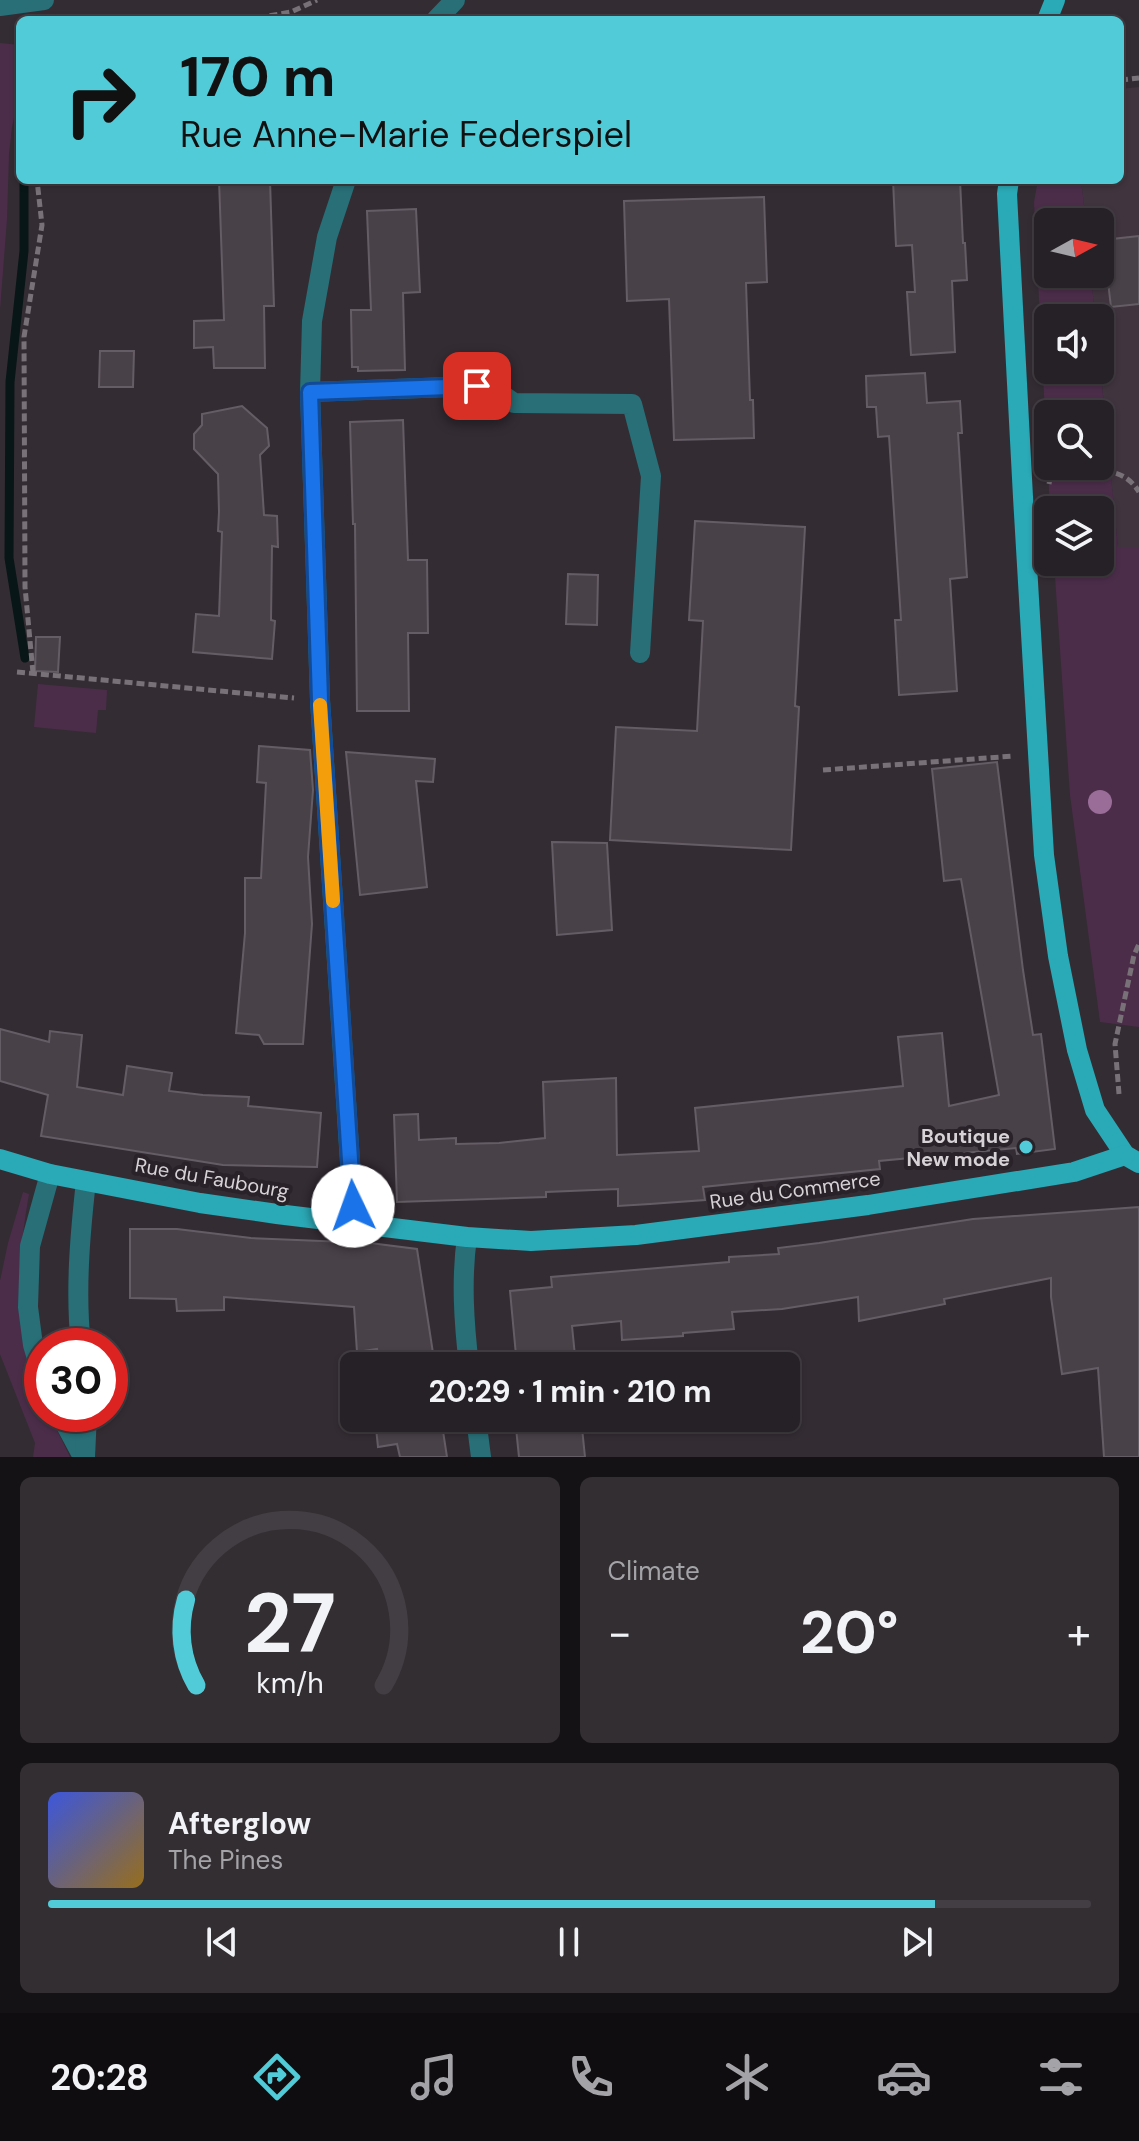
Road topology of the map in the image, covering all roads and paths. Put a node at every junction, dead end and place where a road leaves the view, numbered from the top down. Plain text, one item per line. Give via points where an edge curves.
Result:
1 (44, 0) edge
2 (317, 0) edge
3 (455, 0) edge
4 (0, 6) edge
5 (268, 16) edge
6 (440, 16) edge
7 (37, 184) edge
8 (345, 184) edge
9 (1009, 184) edge
10 (310, 392) junction
11 (1139, 492) edge
12 (1023, 497) junction
13 (640, 653) dead end
14 (17, 672) dead end
15 (33, 673) junction
16 (320, 700) junction
17 (1038, 754) junction
18 (823, 770) dead end
19 (1139, 944) edge
20 (1121, 1107) dead end
21 (0, 1159) edge
22 (1132, 1159) edge
23 (50, 1174) junction
24 (86, 1181) junction
25 (354, 1224) junction
26 (467, 1237) junction
27 (31, 1328) edge
28 (79, 1328) edge
29 (467, 1352) edge
30 (70, 1432) edge
31 (86, 1432) edge
32 (478, 1432) edge
33 (84, 1457) edge
34 (481, 1457) edge

1 - 4 street
2 - 5 path
3 - 6 street
7 - 15 path via 42,225 24,337 25,587
8 - 10 street via 327,237 312,321
9 - 12 main road
10 - 13 street via 477,386 514,403 632,404 651,476
10 - 16 street
11 - 12 path via 1116,472 1098,472 1050,479 1049,488
12 - 17 main road
14 - 15 path
15 - 16 path
16 - 25 street
17 - 18 path
17 - 22 main road via 1044,855 1077,1050 1095,1110
19 - 20 path via 1115,1044
21 - 23 main road, Rue du Faubourg
22 - 26 main road, Rue du Commerce via 868,1205 636,1235 531,1241
23 - 24 main road, Rue du Faubourg
23 - 27 street via 30,1246
24 - 25 main road, Rue du Faubourg
24 - 28 street
25 - 26 main road, Rue du Faubourg
26 - 29 street
30 - 33 street
31 - 33 street
32 - 34 street

